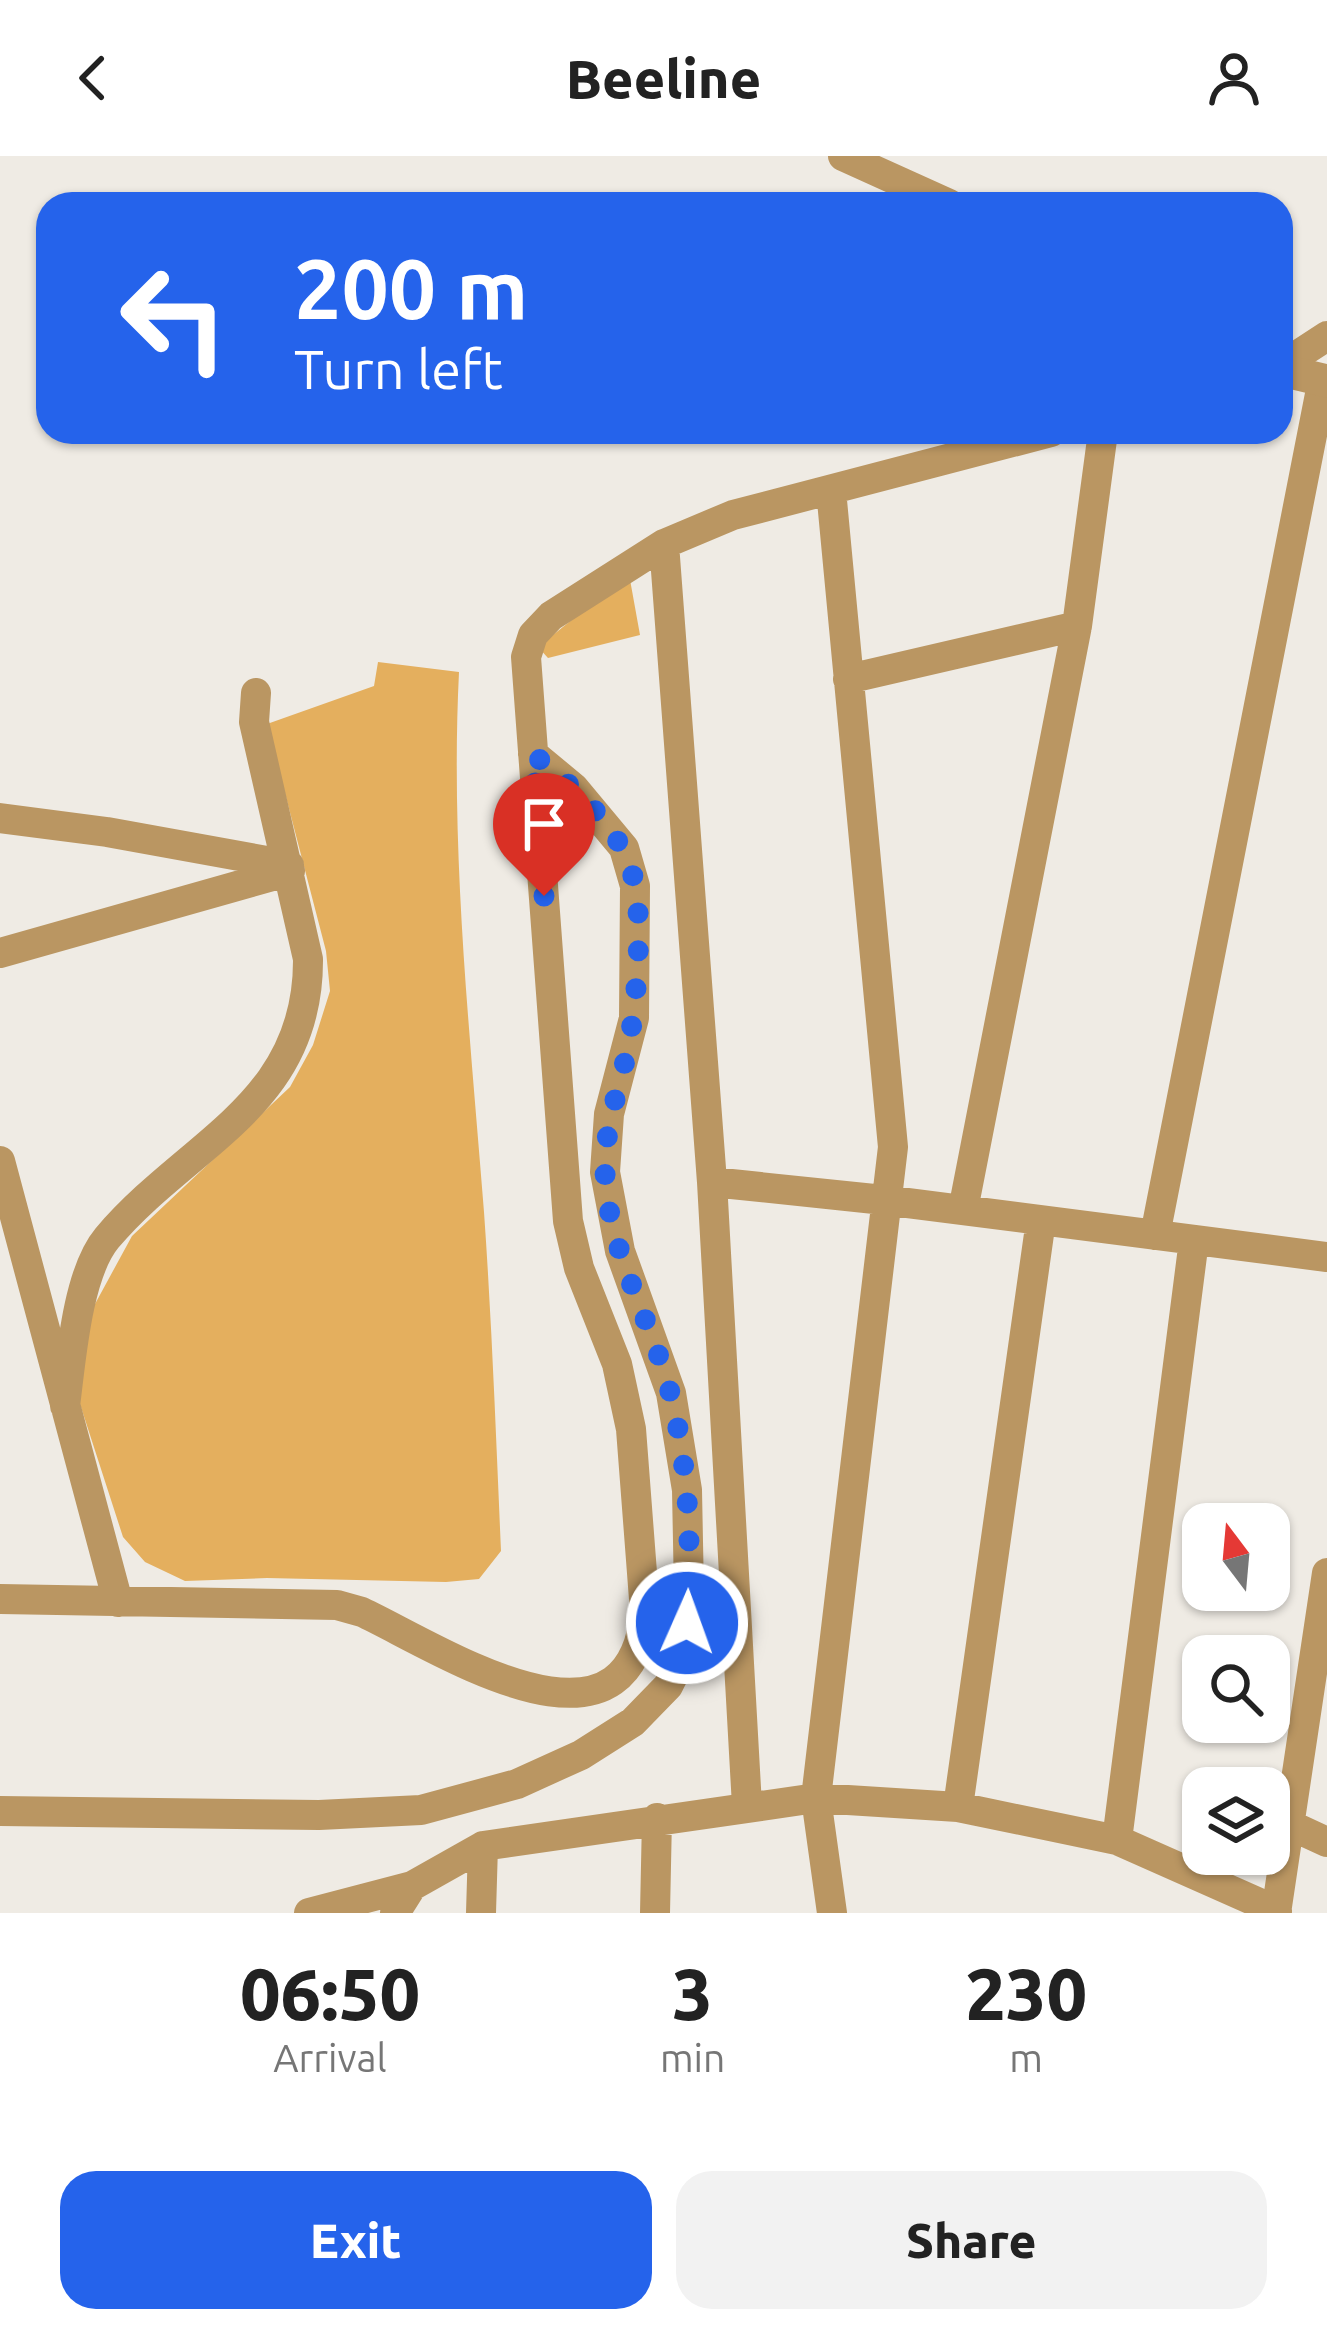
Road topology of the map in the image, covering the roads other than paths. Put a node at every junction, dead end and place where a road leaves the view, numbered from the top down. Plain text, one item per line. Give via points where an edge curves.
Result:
1 (843, 156) edge
2 (922, 192) edge
3 (1327, 336) edge
4 (1293, 360) edge
5 (1293, 371) edge
6 (1325, 380) edge
7 (1005, 444) edge
8 (1100, 444) edge
9 (831, 490) junction
10 (664, 544) junction
11 (1077, 626) junction
12 (848, 679) junction
13 (256, 694) dead end
14 (533, 754) junction
15 (0, 818) edge
16 (289, 868) junction
17 (0, 953) edge
18 (0, 1161) edge
19 (712, 1182) junction
20 (884, 1200) junction
21 (963, 1210) junction
22 (1041, 1220) junction
23 (1155, 1235) junction
24 (1194, 1240) junction
25 (1327, 1257) edge
26 (64, 1406) junction
27 (1327, 1573) edge
28 (0, 1599) edge
29 (118, 1602) junction
30 (816, 1798) junction
31 (747, 1806) junction
32 (958, 1807) junction
33 (0, 1811) edge
34 (657, 1818) junction
35 (1290, 1825) joint
36 (1117, 1840) junction
37 (1327, 1842) edge
38 (483, 1846) junction
39 (1282, 1875) edge
40 (412, 1886) junction
41 (832, 1912) edge
42 (1276, 1912) edge
43 (310, 1913) edge
44 (394, 1913) edge
45 (481, 1913) edge
46 (655, 1913) edge
47 (849, 1913) edge

1 - 2 street
3 - 4 street
5 - 6 street
6 - 23 street
7 - 9 street
8 - 11 street
9 - 10 street via 733,515
9 - 12 street
10 - 14 street via 533,635 526,657
10 - 19 street
11 - 12 street
11 - 21 street
12 - 20 street via 893,1147
13 - 16 street via 254,722
14 - 29 street via 568,1221 631,1429 645,1612 638,1646 594,1690 549,1693 338,1605
14 - 33 street via 624,848 635,886 634,1018 609,1114 604,1172 620,1251 670,1394 687,1490 685,1652 668,1686 634,1722 580,1755 518,1784 421,1810
15 - 16 street
16 - 17 street
16 - 26 street via 308,958 308,998 294,1045 255,1102 104,1241 77,1310
18 - 26 street
19 - 20 street
19 - 31 street
20 - 21 street
20 - 30 street
21 - 22 street
22 - 23 street
22 - 32 street
23 - 24 street
24 - 25 street
24 - 36 street
26 - 29 street
27 - 35 street
28 - 29 street
30 - 31 street
30 - 32 street
30 - 41 street
31 - 34 street
32 - 36 street
34 - 38 street
34 - 46 street
35 - 37 street
36 - 42 street
38 - 40 street
38 - 45 street
39 - 42 street
40 - 43 street
40 - 44 street
41 - 47 street

